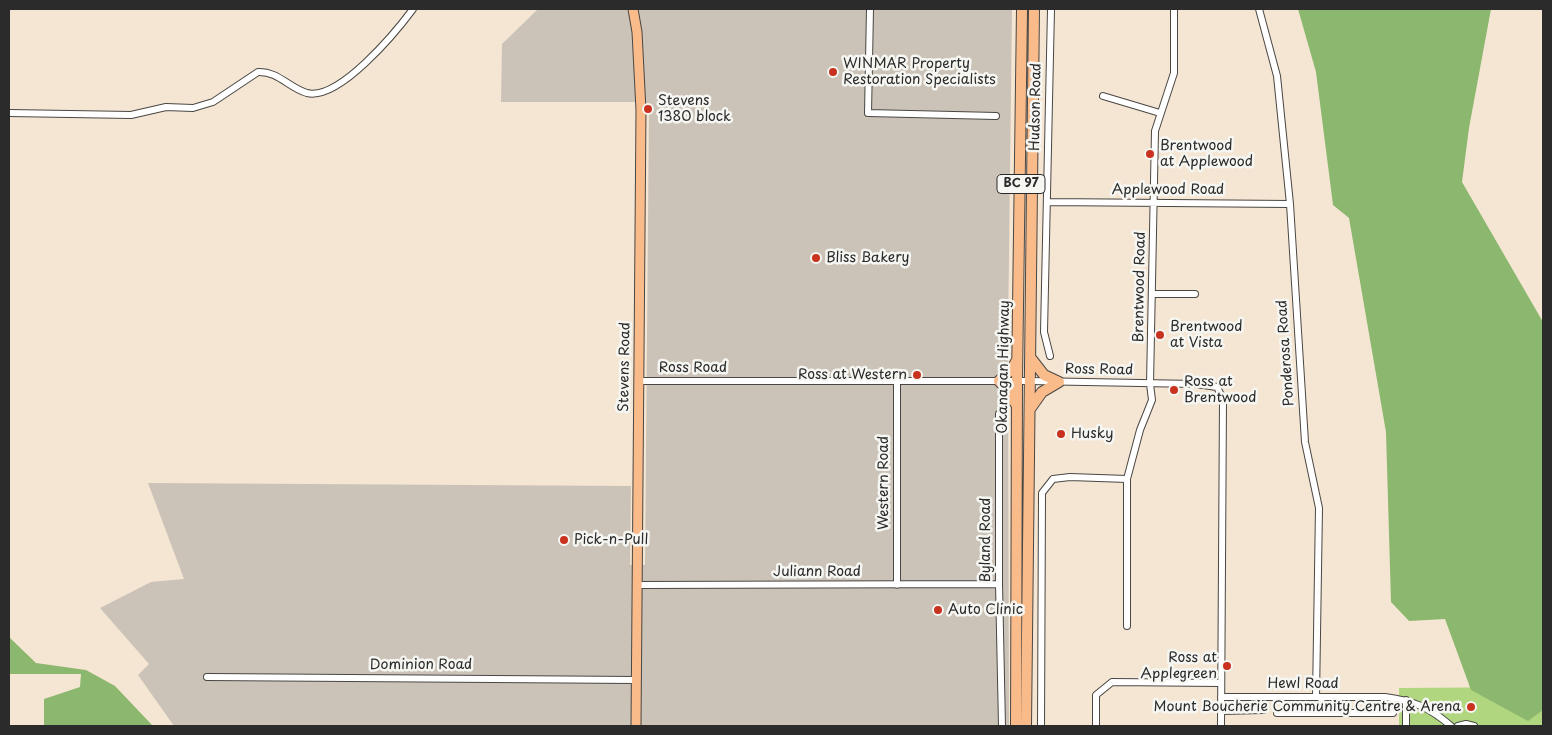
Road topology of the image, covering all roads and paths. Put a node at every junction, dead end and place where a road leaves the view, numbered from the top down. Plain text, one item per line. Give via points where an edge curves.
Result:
1 (413, 9) edge
2 (633, 9) edge
3 (870, 9) edge
4 (1022, 9) edge
5 (1034, 9) edge
6 (1051, 9) edge
7 (1174, 9) edge
8 (1259, 9) edge
9 (1103, 96) dead end
10 (9, 113) edge
11 (1160, 113) junction
12 (996, 116) dead end
13 (1047, 202) junction
14 (1154, 202) junction
15 (1290, 204) junction
16 (1152, 294) junction
17 (1195, 294) dead end
18 (1050, 356) dead end
19 (1030, 357) junction
20 (1017, 359) junction
21 (639, 381) junction
22 (897, 381) junction
23 (999, 381) junction
24 (1017, 381) junction
25 (1030, 381) junction
26 (1059, 382) junction
27 (1150, 384) junction
28 (1017, 408) junction
29 (1029, 410) junction
30 (999, 414) dead end
31 (1127, 479) junction
32 (636, 584) junction
33 (897, 584) junction
34 (999, 584) junction
35 (1127, 626) dead end
36 (207, 677) dead end
37 (636, 680) junction
38 (1220, 684) junction
39 (1221, 697) junction
40 (1318, 697) junction
41 (1406, 700) junction
42 (1263, 710) dead end
43 (1221, 711) junction
44 (1276, 713) dead end
45 (1323, 713) junction
46 (1393, 713) dead end
47 (636, 726) edge
48 (1002, 726) edge
49 (1016, 726) edge
50 (1026, 726) edge
51 (1041, 726) edge
52 (1096, 726) edge
53 (1220, 726) edge
54 (1406, 726) edge
55 (1451, 726) edge
56 (1458, 726) edge
57 (1474, 726) edge

1 - 10 street via 375,53 335,86 319,93 308,93 275,75 258,72 214,102 199,107 166,108 132,115
2 - 21 main road, Stevens Road via 638,32 641,110
3 - 12 street via 868,113
4 - 20 highway, Okanagan Highway / BC 97
5 - 19 highway, Okanagan Highway / BC 97
6 - 13 street, Hudson Road
7 - 11 street, Brentwood Road via 1174,73
8 - 15 street, Ponderosa Road via 1278,76
9 - 11 street
11 - 14 street, Brentwood Road via 1154,131
13 - 14 street, Applewood Road
13 - 18 street, Hudson Road via 1044,332
14 - 15 street, Applewood Road
14 - 16 street, Brentwood Road
15 - 40 street, Ponderosa Road via 1305,442 1319,508
16 - 17 street
16 - 27 street, Brentwood Road
19 - 25 highway, Okanagan Highway / BC 97
19 - 26 highway via 1044,375
20 - 23 highway
20 - 24 highway, Okanagan Highway / BC 97
21 - 22 street, Ross Road
21 - 32 main road, Stevens Road
22 - 23 street, Ross Road
22 - 33 street, Western Road
23 - 24 street, Ross Road
23 - 28 highway via 1009,391
24 - 25 street, Ross Road
24 - 28 highway, Okanagan Highway / BC 97
25 - 26 street, Ross Road
25 - 29 highway, Okanagan Highway / BC 97
26 - 27 street, Ross Road
26 - 29 highway via 1042,392
27 - 31 street, Brentwood Road via 1152,400
27 - 38 street, Ross Road via 1217,387 1223,399
28 - 49 highway, Okanagan Highway / BC 97
29 - 50 highway, Okanagan Highway / BC 97
30 - 34 street, Byland Road
31 - 35 street, Brentwood Road
31 - 51 street via 1053,479 1042,494
32 - 33 street, Juliann Road
32 - 37 main road, Stevens Road
33 - 34 street, Juliann Road
34 - 48 street, Byland Road
36 - 37 street, Dominion Road
37 - 47 main road, Stevens Road
38 - 39 street, Ross Road
38 - 52 street via 1112,682 1096,695
39 - 40 street, Hewl Road
39 - 43 street, Ross Road
40 - 41 street, Hewl Road
40 - 45 street, Ponderosa Road
41 - 54 street
41 - 55 street, Hewl Road via 1432,710
42 - 43 street, Hewl Road
43 - 53 street, Ross Road
44 - 45 street, Hewl Road
45 - 46 street, Hewl Road
56 - 57 street

